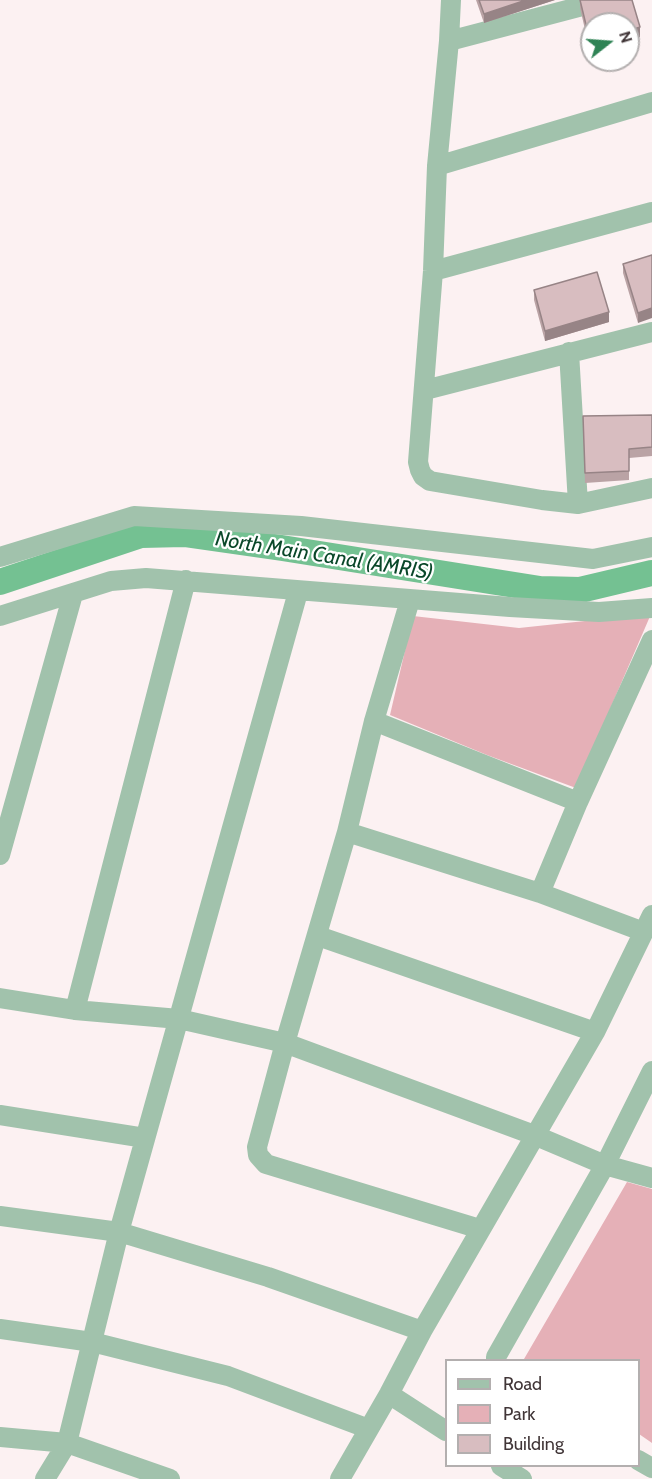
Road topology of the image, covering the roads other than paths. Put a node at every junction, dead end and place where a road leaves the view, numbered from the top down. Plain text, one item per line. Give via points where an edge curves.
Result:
1 (451, 0) edge
2 (605, 0) edge
3 (449, 42) junction
4 (652, 102) edge
5 (437, 166) junction
6 (652, 212) edge
7 (433, 271) junction
8 (652, 332) edge
9 (570, 352) junction
10 (424, 390) junction
11 (652, 488) edge
12 (578, 504) junction
13 (652, 547) edge
14 (0, 557) edge
15 (186, 580) junction
16 (298, 592) junction
17 (73, 594) junction
18 (410, 600) junction
19 (652, 608) edge
20 (0, 616) edge
21 (652, 640) edge
22 (374, 721) junction
23 (578, 802) junction
24 (347, 832) junction
25 (0, 855) edge
26 (540, 893) junction
27 (648, 923) edge
28 (318, 936) junction
29 (0, 998) edge
30 (75, 1010) junction
31 (179, 1018) junction
32 (595, 1032) junction
33 (285, 1044) junction
34 (652, 1071) edge
35 (0, 1115) edge
36 (534, 1136) junction
37 (145, 1138) junction
38 (605, 1165) junction
39 (652, 1178) edge
40 (0, 1216) edge
41 (480, 1229) junction
42 (119, 1232) junction
43 (0, 1329) edge
44 (422, 1331) junction
45 (92, 1342) junction
46 (496, 1359) edge
47 (389, 1394) junction
48 (369, 1429) junction
49 (445, 1430) edge
50 (0, 1437) edge
51 (67, 1443) junction
52 (503, 1467) edge
53 (45, 1479) edge
54 (170, 1479) edge
55 (340, 1479) edge
56 (522, 1479) edge

1 - 3 street
2 - 3 street
3 - 5 street
4 - 5 street
5 - 7 street
6 - 7 street
7 - 10 street
8 - 9 street
9 - 10 street
9 - 12 street
10 - 12 street via 418,462 426,479
11 - 12 street
13 - 14 street via 593,559 301,526 134,516
15 - 16 street
15 - 17 street via 111,581
15 - 30 street
16 - 18 street
16 - 31 street
17 - 20 street
17 - 25 street
18 - 19 street via 599,612
18 - 22 street
21 - 23 street
22 - 23 street
22 - 24 street
23 - 26 street
24 - 26 street
24 - 28 street
26 - 27 street
27 - 32 street
28 - 32 street
28 - 33 street
29 - 30 street
30 - 31 street
31 - 33 street
31 - 37 street
32 - 36 street
33 - 36 street
33 - 41 street via 257,1147 262,1162
34 - 38 street
35 - 37 street
36 - 38 street
36 - 41 street
37 - 42 street
38 - 39 street
38 - 46 street
40 - 42 street
41 - 44 street
42 - 44 street via 268,1277
42 - 45 street
43 - 45 street
44 - 47 street
45 - 48 street via 228,1376
45 - 51 street
47 - 48 street
47 - 49 street
48 - 55 street
50 - 51 street
51 - 53 street
51 - 54 street
52 - 56 street

